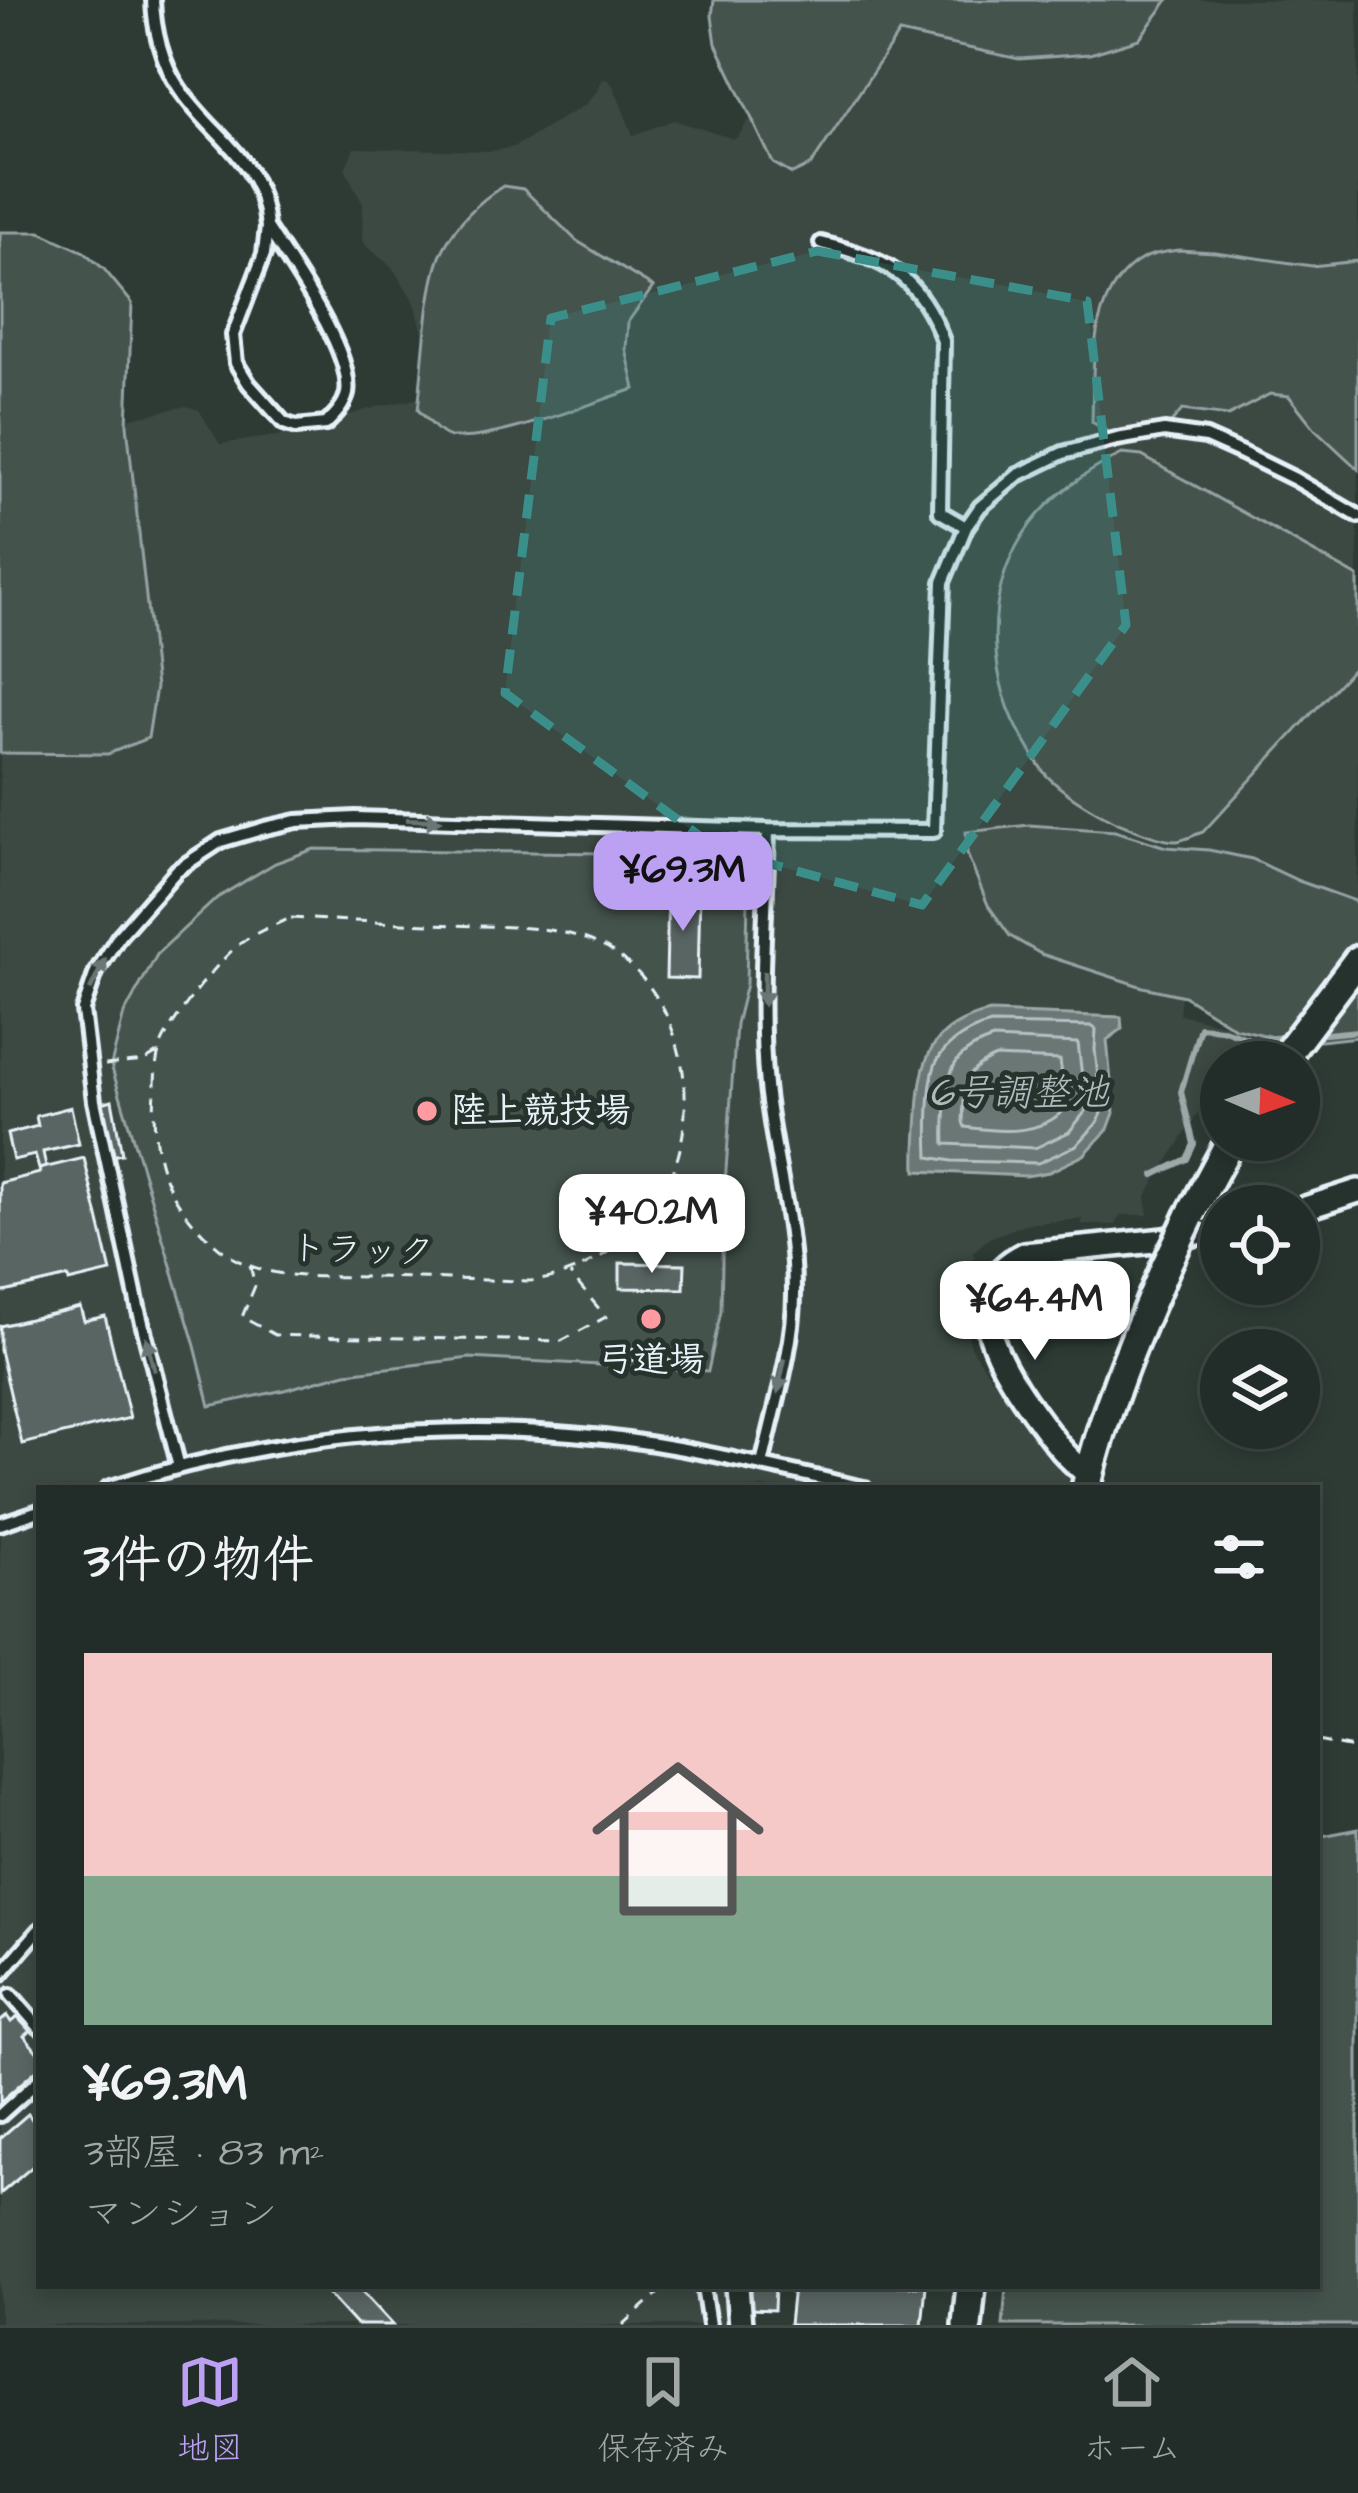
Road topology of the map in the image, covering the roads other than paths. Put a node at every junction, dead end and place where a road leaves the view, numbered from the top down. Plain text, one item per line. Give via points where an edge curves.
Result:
1 (153, 0) edge
2 (267, 226) junction
3 (821, 243) dead end
4 (1358, 516) edge
5 (966, 527) junction
6 (768, 830) junction
7 (1358, 960) edge
8 (1296, 1041) edge
9 (1220, 1161) edge
10 (1358, 1191) edge
11 (1320, 1203) edge
12 (1200, 1232) edge
13 (762, 1465) junction
14 (179, 1467) junction
15 (1088, 1481) edge
16 (118, 1485) edge
17 (851, 1485) edge
18 (36, 1512) edge
19 (0, 1524) edge
20 (36, 1933) edge
21 (2, 1973) edge
22 (5, 1998) edge
23 (36, 2024) edge
24 (36, 2083) edge
25 (0, 2115) edge
26 (704, 2289) edge
27 (737, 2289) edge
28 (971, 2289) edge
29 (709, 2325) edge
30 (740, 2325) edge
31 (967, 2325) edge

1 - 2 lane via 169,70 254,177
2 - 2 lane via 233,335 236,362 284,423 326,424 343,405 347,375
3 - 5 lane via 878,260 914,284 934,316 943,340 940,512
4 - 5 lane via 1206,437 1164,431 1064,453 1018,475
5 - 6 lane via 943,582 934,831
6 -> 13 lane via 766,1086 794,1295
14 -> 6 lane via 94,1101 83,1010 96,972 177,869 221,841 297,821
7 - 8 main road
9 - 15 main road, bridge via 1114,1391
10 - 11 street
12 - 15 street via 1024,1254 989,1288 996,1350
13 - 14 lane via 609,1438 443,1430 301,1443
13 - 17 lane
14 - 16 lane
18 - 19 lane
20 - 21 lane
21 - 22 lane
22 - 23 lane
24 - 25 lane
26 - 29 lane
27 - 30 street
28 - 31 main road

